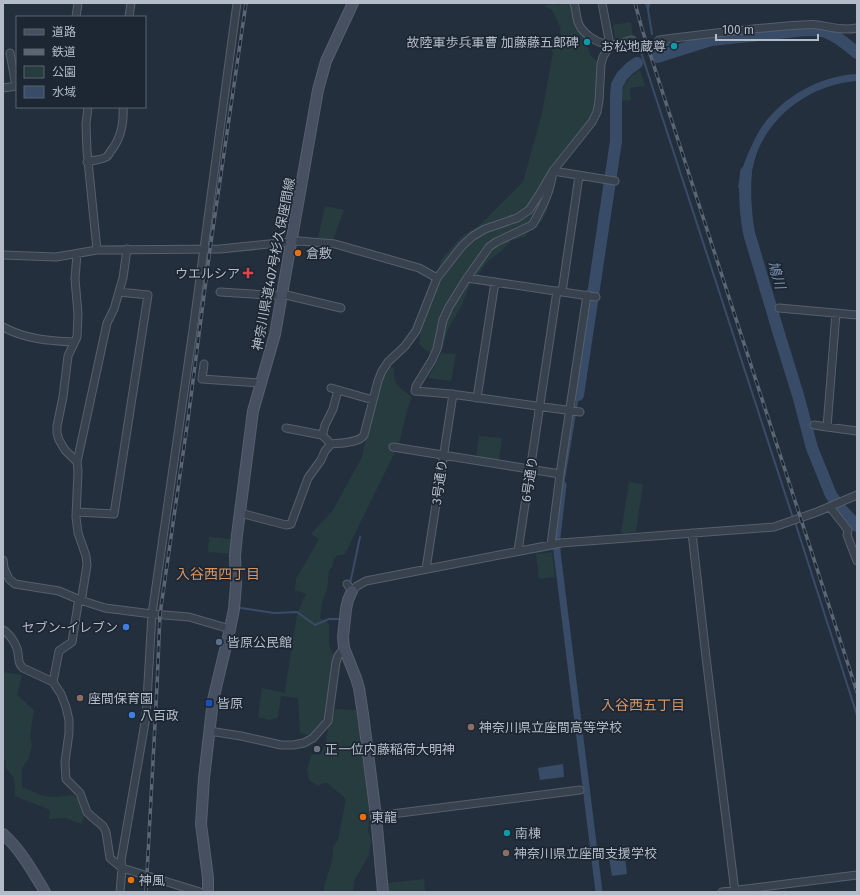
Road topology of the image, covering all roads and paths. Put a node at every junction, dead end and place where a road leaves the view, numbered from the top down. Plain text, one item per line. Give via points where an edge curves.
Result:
1 (78, 3) edge
2 (131, 3) edge
3 (237, 3) edge
4 (353, 3) edge
5 (574, 3) edge
6 (602, 3) edge
7 (76, 16) edge
8 (129, 16) edge
9 (857, 28) edge
10 (632, 40) dead end
11 (659, 40) dead end
12 (610, 45) junction
13 (10, 53) dead end
14 (16, 86) edge
15 (3, 88) edge
16 (88, 108) edge
17 (123, 108) edge
18 (87, 162) junction
19 (552, 171) junction
20 (579, 176) junction
21 (611, 180) dead end
22 (291, 242) junction
23 (127, 249) junction
24 (203, 249) junction
25 (97, 250) junction
26 (77, 254) junction
27 (3, 255) edge
28 (440, 275) junction
29 (467, 278) junction
30 (495, 282) junction
31 (560, 291) junction
32 (119, 292) junction
33 (220, 292) dead end
34 (282, 295) junction
35 (341, 308) dead end
36 (779, 308) dead end
37 (836, 313) junction
38 (857, 315) edge
39 (3, 327) edge
40 (74, 342) junction
41 (204, 364) dead end
42 (261, 383) junction
43 (453, 394) junction
44 (477, 398) junction
45 (373, 400) junction
46 (540, 406) junction
47 (575, 411) junction
48 (814, 425) dead end
49 (827, 427) junction
50 (286, 428) dead end
51 (857, 431) edge
52 (322, 435) junction
53 (331, 444) junction
54 (393, 447) dead end
55 (443, 455) junction
56 (76, 462) junction
57 (531, 469) junction
58 (560, 474) junction
59 (857, 495) edge
60 (831, 506) junction
61 (76, 512) junction
62 (240, 513) junction
63 (692, 533) junction
64 (554, 544) junction
65 (518, 551) junction
66 (3, 560) edge
67 (857, 561) edge
68 (426, 569) junction
69 (349, 588) joint
70 (80, 600) junction
71 (152, 614) junction
72 (230, 629) junction
73 (3, 630) edge
74 (344, 648) junction
75 (53, 682) junction
76 (209, 731) junction
77 (580, 790) dead end
78 (376, 816) junction
79 (3, 834) edge
80 (122, 868) junction
81 (857, 875) edge
82 (735, 891) edge
83 (45, 892) edge
84 (120, 892) edge
85 (200, 892) edge
86 (208, 892) edge
87 (383, 892) edge
88 (722, 892) edge

1 - 7 street
2 - 8 street
3 - 24 street
4 - 22 main road, 神奈川県道407号杉久保座間線 via 326,62 318,90
5 - 12 street via 578,23 584,31
6 - 12 street
9 - 11 street via 833,28 816,24
10 - 12 street
12 - 19 street via 601,64 597,112 592,122
13 - 14 street
14 - 15 street
16 - 18 street
17 - 18 street via 122,128 114,147 107,157
18 - 25 street
19 - 20 street
19 - 28 street via 529,210 517,218 473,236
19 - 29 street via 547,198 533,224 489,246
20 - 21 street
20 - 31 street, 6号通り
22 - 24 street
22 - 28 street via 299,240 335,244
22 - 34 main road, 神奈川県道407号杉久保座間線
23 - 24 street
23 - 25 street
23 - 32 street
24 - 71 street
25 - 26 street
26 - 27 street via 56,257
26 - 40 street via 75,279 78,314 77,337
28 - 45 street via 416,331 382,371
29 - 30 street
29 - 43 street via 443,320 437,349 415,391
30 - 31 street
30 - 44 street
31 - 46 street, 6号通り
31 - 47 street via 591,296
32 - 56 street via 107,323
32 - 61 street via 148,295 114,514
33 - 34 street
34 - 35 street
34 - 42 main road, 神奈川県道407号杉久保座間線 via 275,334
36 - 37 street
37 - 38 street
37 - 49 street
39 - 40 street via 27,337
40 - 56 street via 68,356 57,433 65,450
41 - 42 street via 202,379
42 - 62 main road, 神奈川県道407号杉久保座間線 via 253,411
43 - 44 street
43 - 55 street, 3号通り
44 - 46 street
45 - 52 street via 334,389 333,409
45 - 53 street via 362,439
46 - 47 street
46 - 57 street, 6号通り
47 - 58 street
48 - 49 street
49 - 51 street
50 - 52 street
52 - 53 street
53 - 62 street via 308,478 291,524
54 - 55 street
55 - 57 street
55 - 68 street, 3号通り
56 - 61 street
57 - 58 street
57 - 65 street, 6号通り
58 - 64 street
59 - 60 street
60 - 63 street via 774,527
60 - 67 street via 848,530 847,535
61 - 70 street via 78,533 87,565
62 - 72 main road, 神奈川県道407号杉久保座間線 via 235,556 235,600
63 - 64 street
63 - 82 street
64 - 65 street
65 - 68 street
66 - 70 street via 9,579 15,584 59,591
68 - 69 street via 366,581
69 - 74 main road
70 - 71 street via 112,609
70 - 75 street via 72,642 59,651
71 - 72 street via 189,617
71 - 80 street via 146,717 121,861
72 - 76 main road, 神奈川県道407号杉久保座間線 via 213,700
73 - 75 street via 16,646 19,664
74 - 76 street via 336,662 328,721 313,738 304,743 281,745
74 - 78 main road via 359,688
75 - 80 street via 61,694 69,720 66,779 80,793 87,812 104,826 110,858
76 - 86 main road, 神奈川県道407号杉久保座間線 via 201,824
77 - 78 street
78 - 87 main road
79 - 83 main road via 22,855
80 - 84 street
80 - 85 street
81 - 82 street
82 - 88 street

